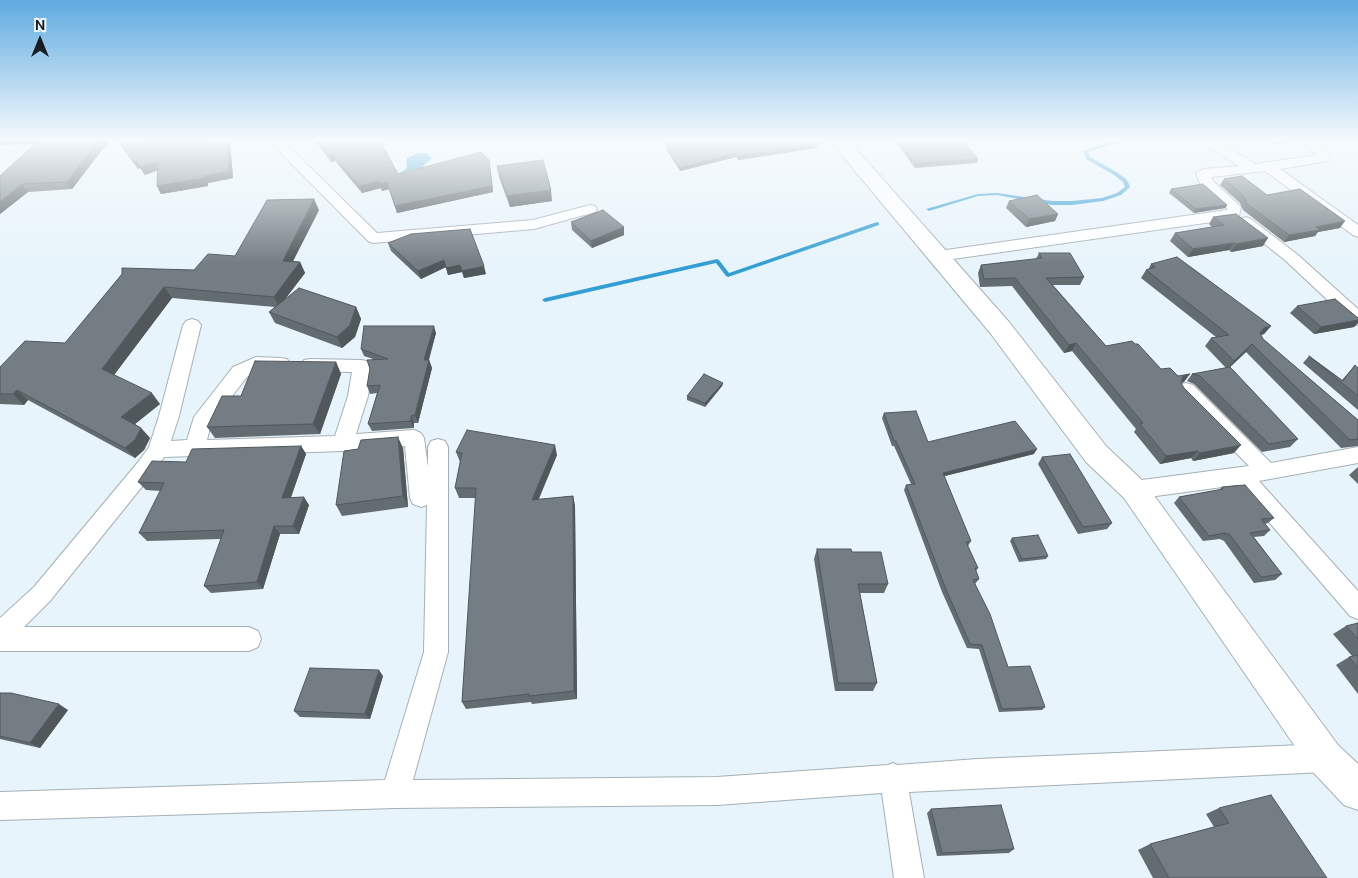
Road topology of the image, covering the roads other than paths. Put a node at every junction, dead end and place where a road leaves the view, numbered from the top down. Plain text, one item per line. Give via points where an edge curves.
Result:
1 (317, 182) edge
2 (875, 182) edge
3 (1206, 182) edge
4 (1282, 182) edge
5 (590, 209) dead end
6 (1234, 214) junction
7 (1358, 232) edge
8 (939, 256) junction
9 (1358, 319) edge
10 (192, 325) dead end
11 (1186, 390) edge
12 (343, 443) junction
13 (196, 446) junction
14 (438, 447) dead end
15 (158, 449) junction
16 (1358, 455) edge
17 (1266, 471) junction
18 (1242, 476) junction
19 (1134, 490) junction
20 (421, 498) dead end
21 (1358, 608) edge
22 (0, 634) edge
23 (0, 639) edge
24 (249, 639) dead end
25 (1325, 758) junction
26 (893, 777) junction
27 (1358, 791) edge
28 (395, 794) junction
29 (0, 806) edge
30 (909, 878) edge

1 - 5 street via 374,238 534,224
2 - 8 street
3 - 6 street via 1234,208
4 - 7 street
6 - 8 street
6 - 9 street via 1292,258
8 - 19 street via 1000,328 1096,454
10 - 15 street
11 - 17 street
12 - 13 street
12 - 13 street via 358,396 361,366 256,363 240,372 204,416
12 - 20 street via 414,438
13 - 15 street
14 - 28 street via 436,652
15 - 22 street via 42,594
16 - 17 street
17 - 18 street
18 - 19 street
18 - 21 street
19 - 25 street
23 - 24 street
25 - 26 street
25 - 27 street
26 - 28 street via 717,791
26 - 30 street
28 - 29 street

